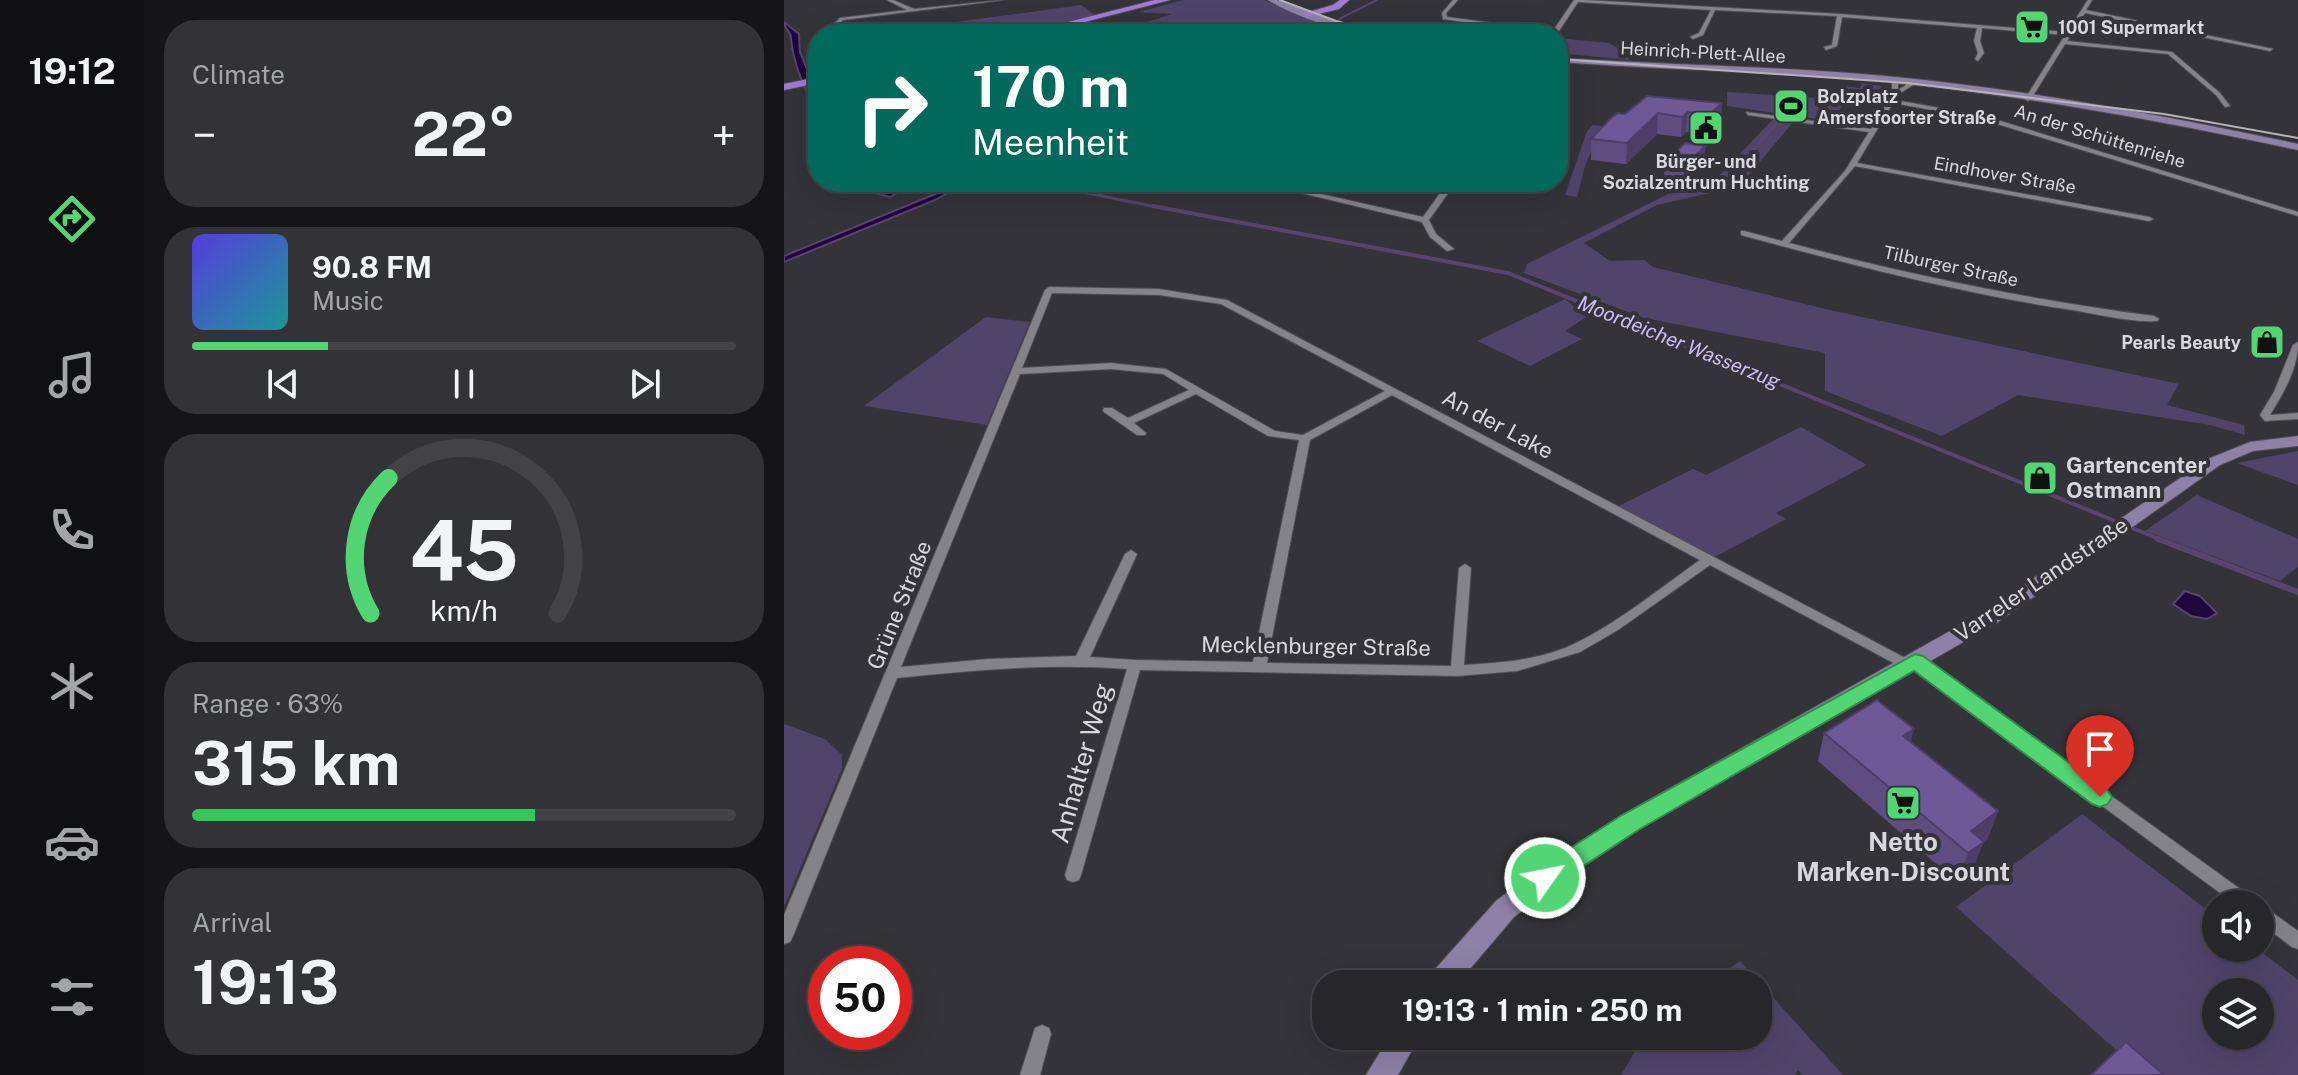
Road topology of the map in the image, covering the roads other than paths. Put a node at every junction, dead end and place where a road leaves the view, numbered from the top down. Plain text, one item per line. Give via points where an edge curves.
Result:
1 (889, 0) edge
2 (1001, 0) edge
3 (1166, 0) edge
4 (1175, 0) edge
5 (1271, 0) edge
6 (1286, 0) edge
7 (1345, 0) edge
8 (1456, 0) edge
9 (2090, 0) edge
10 (2218, 0) edge
11 (1577, 1) edge
12 (2239, 4) dead end
13 (1714, 8) junction
14 (912, 11) junction
15 (2084, 11) junction
16 (1313, 15) junction
17 (1840, 15) junction
18 (837, 24) edge
19 (1067, 24) edge
20 (1076, 24) edge
21 (1341, 24) edge
22 (1486, 24) edge
23 (1561, 24) edge
24 (1980, 27) junction
25 (2070, 34) junction
26 (1693, 37) dead end
27 (2065, 42) junction
28 (1826, 48) dead end
29 (2270, 49) dead end
30 (1978, 59) dead end
31 (1568, 60) edge
32 (808, 81) edge
33 (1903, 83) junction
34 (786, 85) edge
35 (1893, 98) junction
36 (2029, 98) junction
37 (2227, 106) dead end
38 (1748, 113) dead end
39 (1872, 131) junction
40 (2298, 147) edge
41 (1854, 164) junction
42 (1303, 192) edge
43 (1445, 192) edge
44 (2298, 214) edge
45 (2149, 219) dead end
46 (1425, 220) junction
47 (1744, 233) dead end
48 (1784, 244) junction
49 (1450, 249) dead end
50 (1049, 290) joint
51 (2154, 319) dead end
52 (2298, 345) edge
53 (1017, 371) junction
54 (1197, 390) junction
55 (1393, 391) junction
56 (1108, 410) dead end
57 (2298, 416) edge
58 (1127, 422) junction
59 (1141, 433) dead end
60 (1305, 438) junction
61 (2298, 441) edge
62 (1131, 554) dead end
63 (1709, 560) junction
64 (1465, 568) dead end
65 (1081, 661) junction
66 (1912, 663) junction
67 (1135, 665) junction
68 (1259, 666) junction
69 (1457, 671) junction
70 (894, 673) junction
71 (1073, 875) dead end
72 (2228, 890) edge
73 (2274, 923) edge
74 (784, 936) edge
75 (2298, 941) edge
76 (1452, 970) edge
77 (1042, 1034) dead end
78 (1397, 1050) edge
79 (1030, 1075) edge
80 (1381, 1075) edge

1 - 14 street
2 - 14 street
3 - 19 highway
4 - 20 highway
5 - 16 main road
6 - 16 main road
7 - 16 highway
8 - 22 street via 1445,18
9 - 15 street
10 - 12 street
11 - 13 street
11 - 23 street
13 - 17 street
13 - 26 street via 1701,34
14 - 18 street via 842,19
15 - 25 street
15 - 29 street
16 - 21 main road
17 - 24 street
17 - 28 street via 1834,46
24 - 25 street
24 - 30 street
25 - 27 street
27 - 36 street
27 - 37 street via 2170,53
31 - 33 main road, Heinrich-Plett-Allee
32 - 34 highway
33 - 35 street
33 - 35 street
33 - 36 main road, Heinrich-Plett-Allee
35 - 39 street
35 - 44 street, An der Schüttenriehe via 1982,117
36 - 40 main road, Heinrich-Plett-Allee
38 - 39 street
39 - 41 street
41 - 45 street, Eindhover Straße
41 - 48 street
42 - 46 street
43 - 46 street
46 - 49 street
47 - 48 street, Tilburger Straße
48 - 51 street, Tilburger Straße via 1981,289
50 - 53 street, Grüne Straße
50 - 55 street, An der Lake via 1140,290 1224,302
52 - 57 street via 2265,415
53 - 54 street via 1147,367
53 - 70 street, Grüne Straße
54 - 58 street
54 - 60 street via 1272,434
55 - 60 street
55 - 63 street, An der Lake
56 - 58 street
58 - 59 street
60 - 68 street
61 - 66 main road, Varreler Landstraße via 2230,454 1991,617
62 - 65 street
63 - 66 street, An der Lake
63 - 69 street, Mecklenburger Straße via 1575,649 1517,666
64 - 69 street
65 - 67 street, Mecklenburger Straße
65 - 70 street, Mecklenburger Straße
66 - 72 street, An der Lake
66 - 76 main road, Varreler Landstraße via 1631,822 1545,878 1505,909
67 - 68 street, Mecklenburger Straße
67 - 71 street, Anhalter Weg
68 - 69 street, Mecklenburger Straße
70 - 74 street, Grüne Straße
73 - 75 street
77 - 79 street
78 - 80 main road

